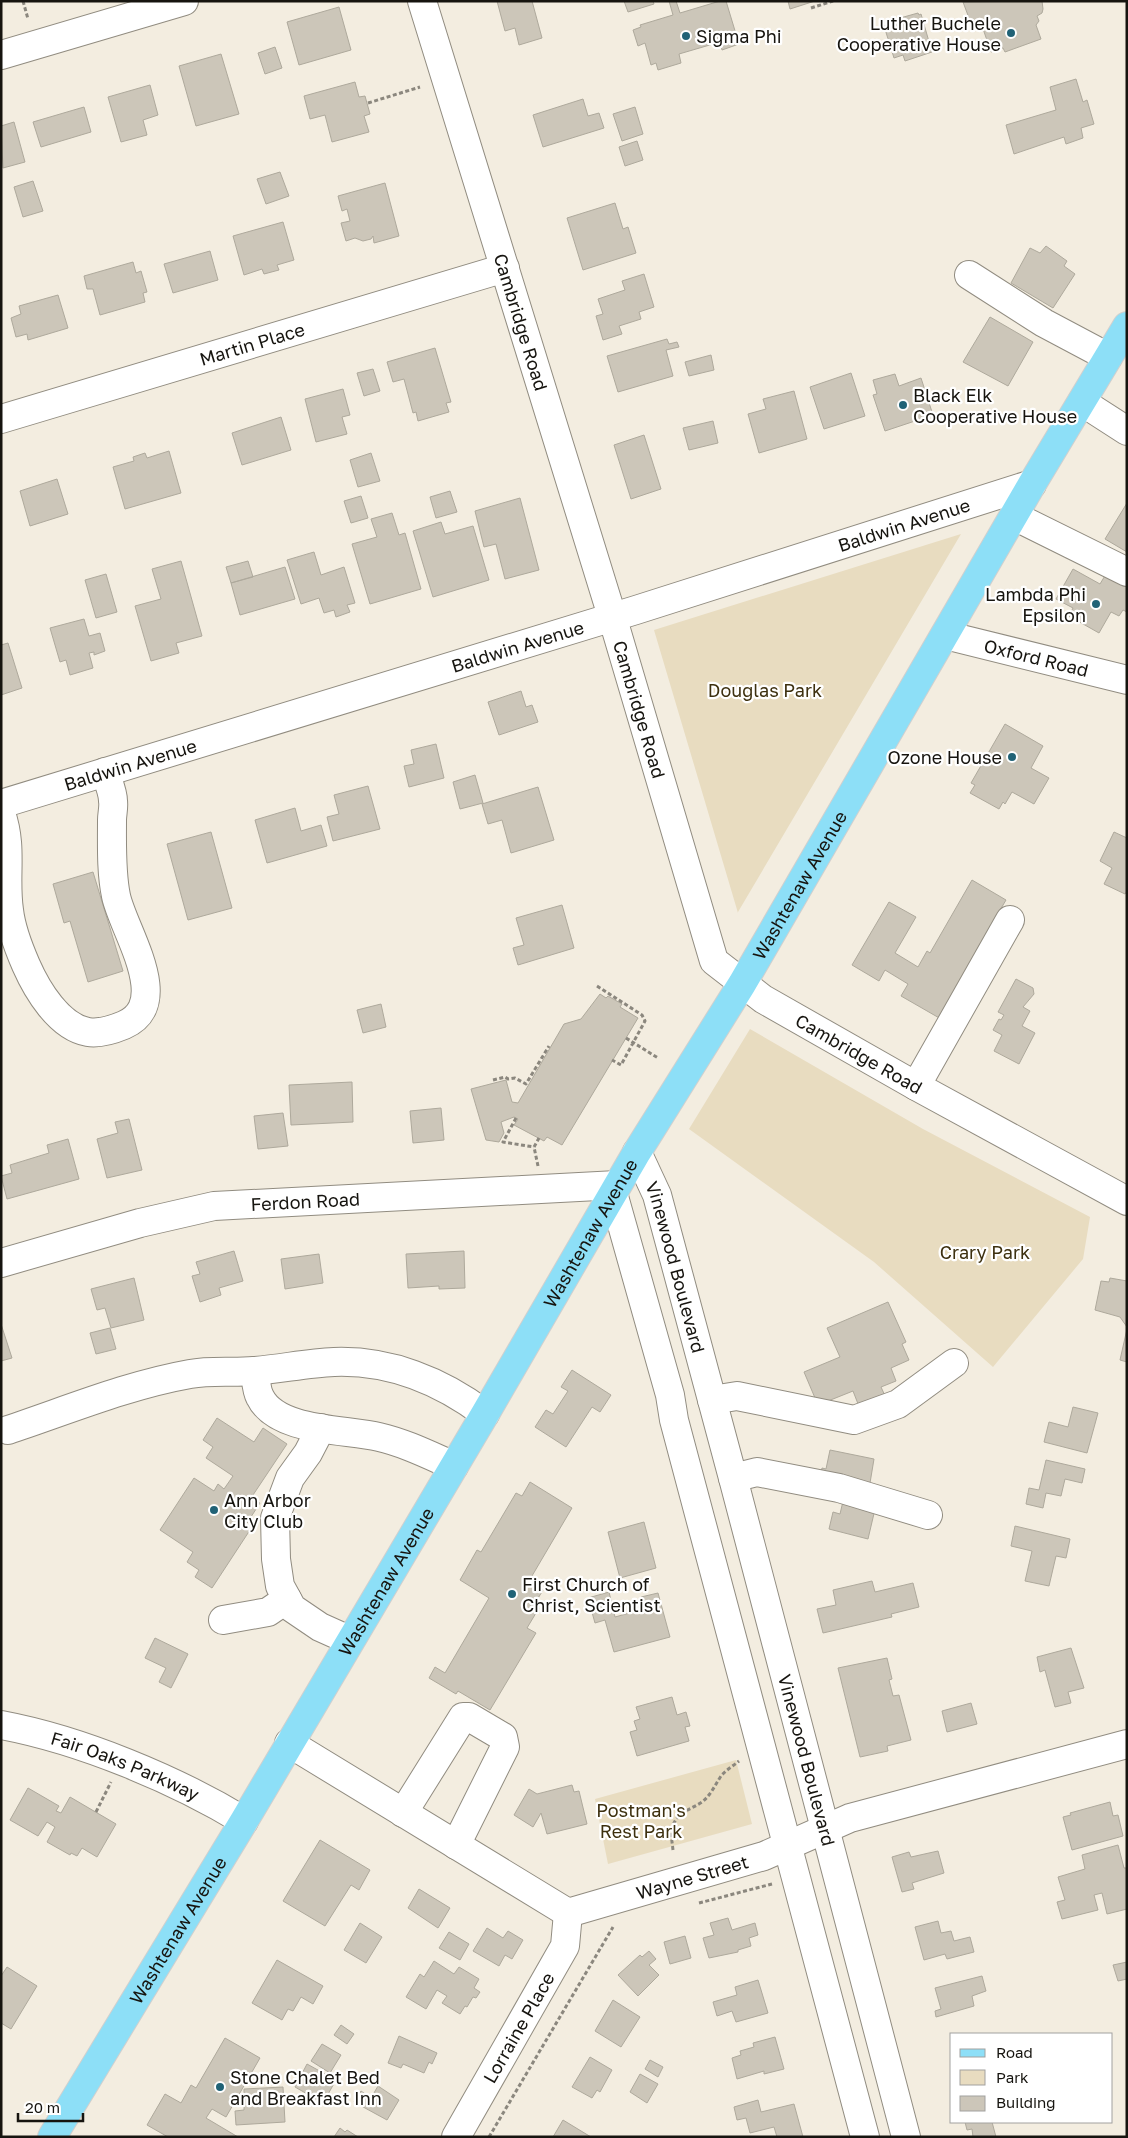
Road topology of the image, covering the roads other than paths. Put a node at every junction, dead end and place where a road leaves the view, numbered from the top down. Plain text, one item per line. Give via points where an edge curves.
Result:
1 (184, 1) edge
2 (422, 1) edge
3 (1, 56) edge
4 (505, 268) junction
5 (969, 275) dead end
6 (1127, 326) edge
7 (1108, 357) junction
8 (1082, 402) junction
9 (1, 419) edge
10 (1127, 431) edge
11 (1032, 484) junction
12 (1014, 516) junction
13 (1127, 572) edge
14 (612, 616) junction
15 (945, 635) junction
16 (1127, 680) edge
17 (105, 772) junction
18 (1, 804) edge
19 (1, 813) edge
20 (1010, 920) dead end
21 (742, 984) junction
22 (916, 1086) junction
23 (637, 1152) junction
24 (615, 1189) junction
25 (1127, 1201) edge
26 (1, 1262) edge
27 (954, 1364) dead end
28 (255, 1371) junction
29 (710, 1392) junction
30 (670, 1395) junction
31 (485, 1414) junction
32 (321, 1428) junction
33 (8, 1430) dead end
34 (454, 1466) junction
35 (734, 1478) junction
36 (928, 1515) dead end
37 (287, 1599) junction
38 (223, 1620) dead end
39 (349, 1640) junction
40 (1, 1725) edge
41 (289, 1743) junction
42 (1127, 1744) edge
43 (404, 1813) junction
44 (244, 1821) junction
45 (824, 1829) junction
46 (456, 1845) junction
47 (788, 1845) junction
48 (568, 1912) junction
49 (52, 2137) edge
50 (456, 2137) edge
51 (865, 2137) edge
52 (906, 2137) edge

1 - 3 street
2 - 4 street, Cambridge Road
4 - 9 street, Martin Place
4 - 14 street, Cambridge Road
5 - 7 street via 1044,323
6 - 7 main road, Washtenaw Avenue
7 - 8 main road, Washtenaw Avenue
8 - 10 street
8 - 11 main road, Washtenaw Avenue
11 - 12 main road, Washtenaw Avenue
11 - 14 street, Baldwin Avenue
12 - 13 street
12 - 15 main road, Washtenaw Avenue
14 - 17 street, Baldwin Avenue
14 - 21 street, Cambridge Road via 714,961
15 - 16 street, Oxford Road
15 - 21 main road, Washtenaw Avenue
17 - 18 street, Baldwin Avenue
17 - 19 street via 114,800 116,897 145,977 147,995 142,1012 113,1030 95,1033 66,1023 48,1002 26,965 9,911 8,832
20 - 22 street
21 - 22 street, Cambridge Road
21 - 23 main road, Washtenaw Avenue
22 - 25 street, Cambridge Road
23 - 24 main road, Washtenaw Avenue
23 - 29 street, Vinewood Boulevard via 656,1195
24 - 26 street, Ferdon Road via 214,1206
24 - 30 street
24 - 31 main road, Washtenaw Avenue
27 - 29 street via 898,1404 854,1420
28 - 31 street via 333,1362 366,1362 395,1368 459,1394
28 - 32 street via 259,1397 274,1413
28 - 33 street via 191,1373 143,1384
29 - 30 street
29 - 35 street, Vinewood Boulevard
30 - 47 street
31 - 34 main road, Washtenaw Avenue
32 - 34 street via 378,1437
32 - 37 street via 290,1478 275,1518 280,1586
34 - 39 main road, Washtenaw Avenue
35 - 36 street via 758,1472 839,1488
35 - 45 street, Vinewood Boulevard
37 - 38 street via 268,1612
37 - 39 street via 292,1608 320,1627
39 - 41 main road, Washtenaw Avenue
40 - 44 street, Fair Oaks Parkway via 65,1741 135,1768 215,1804
41 - 43 street
41 - 44 main road, Washtenaw Avenue
42 - 45 street, Wayne Street via 850,1818
43 - 46 street
43 - 46 street via 463,1717 469,1717 503,1737 505,1746
44 - 49 main road, Washtenaw Avenue
45 - 47 street, Wayne Street
45 - 52 street, Vinewood Boulevard
46 - 48 street
47 - 48 street, Wayne Street via 764,1856
47 - 51 street
48 - 50 street, Lorraine Place via 565,1946

